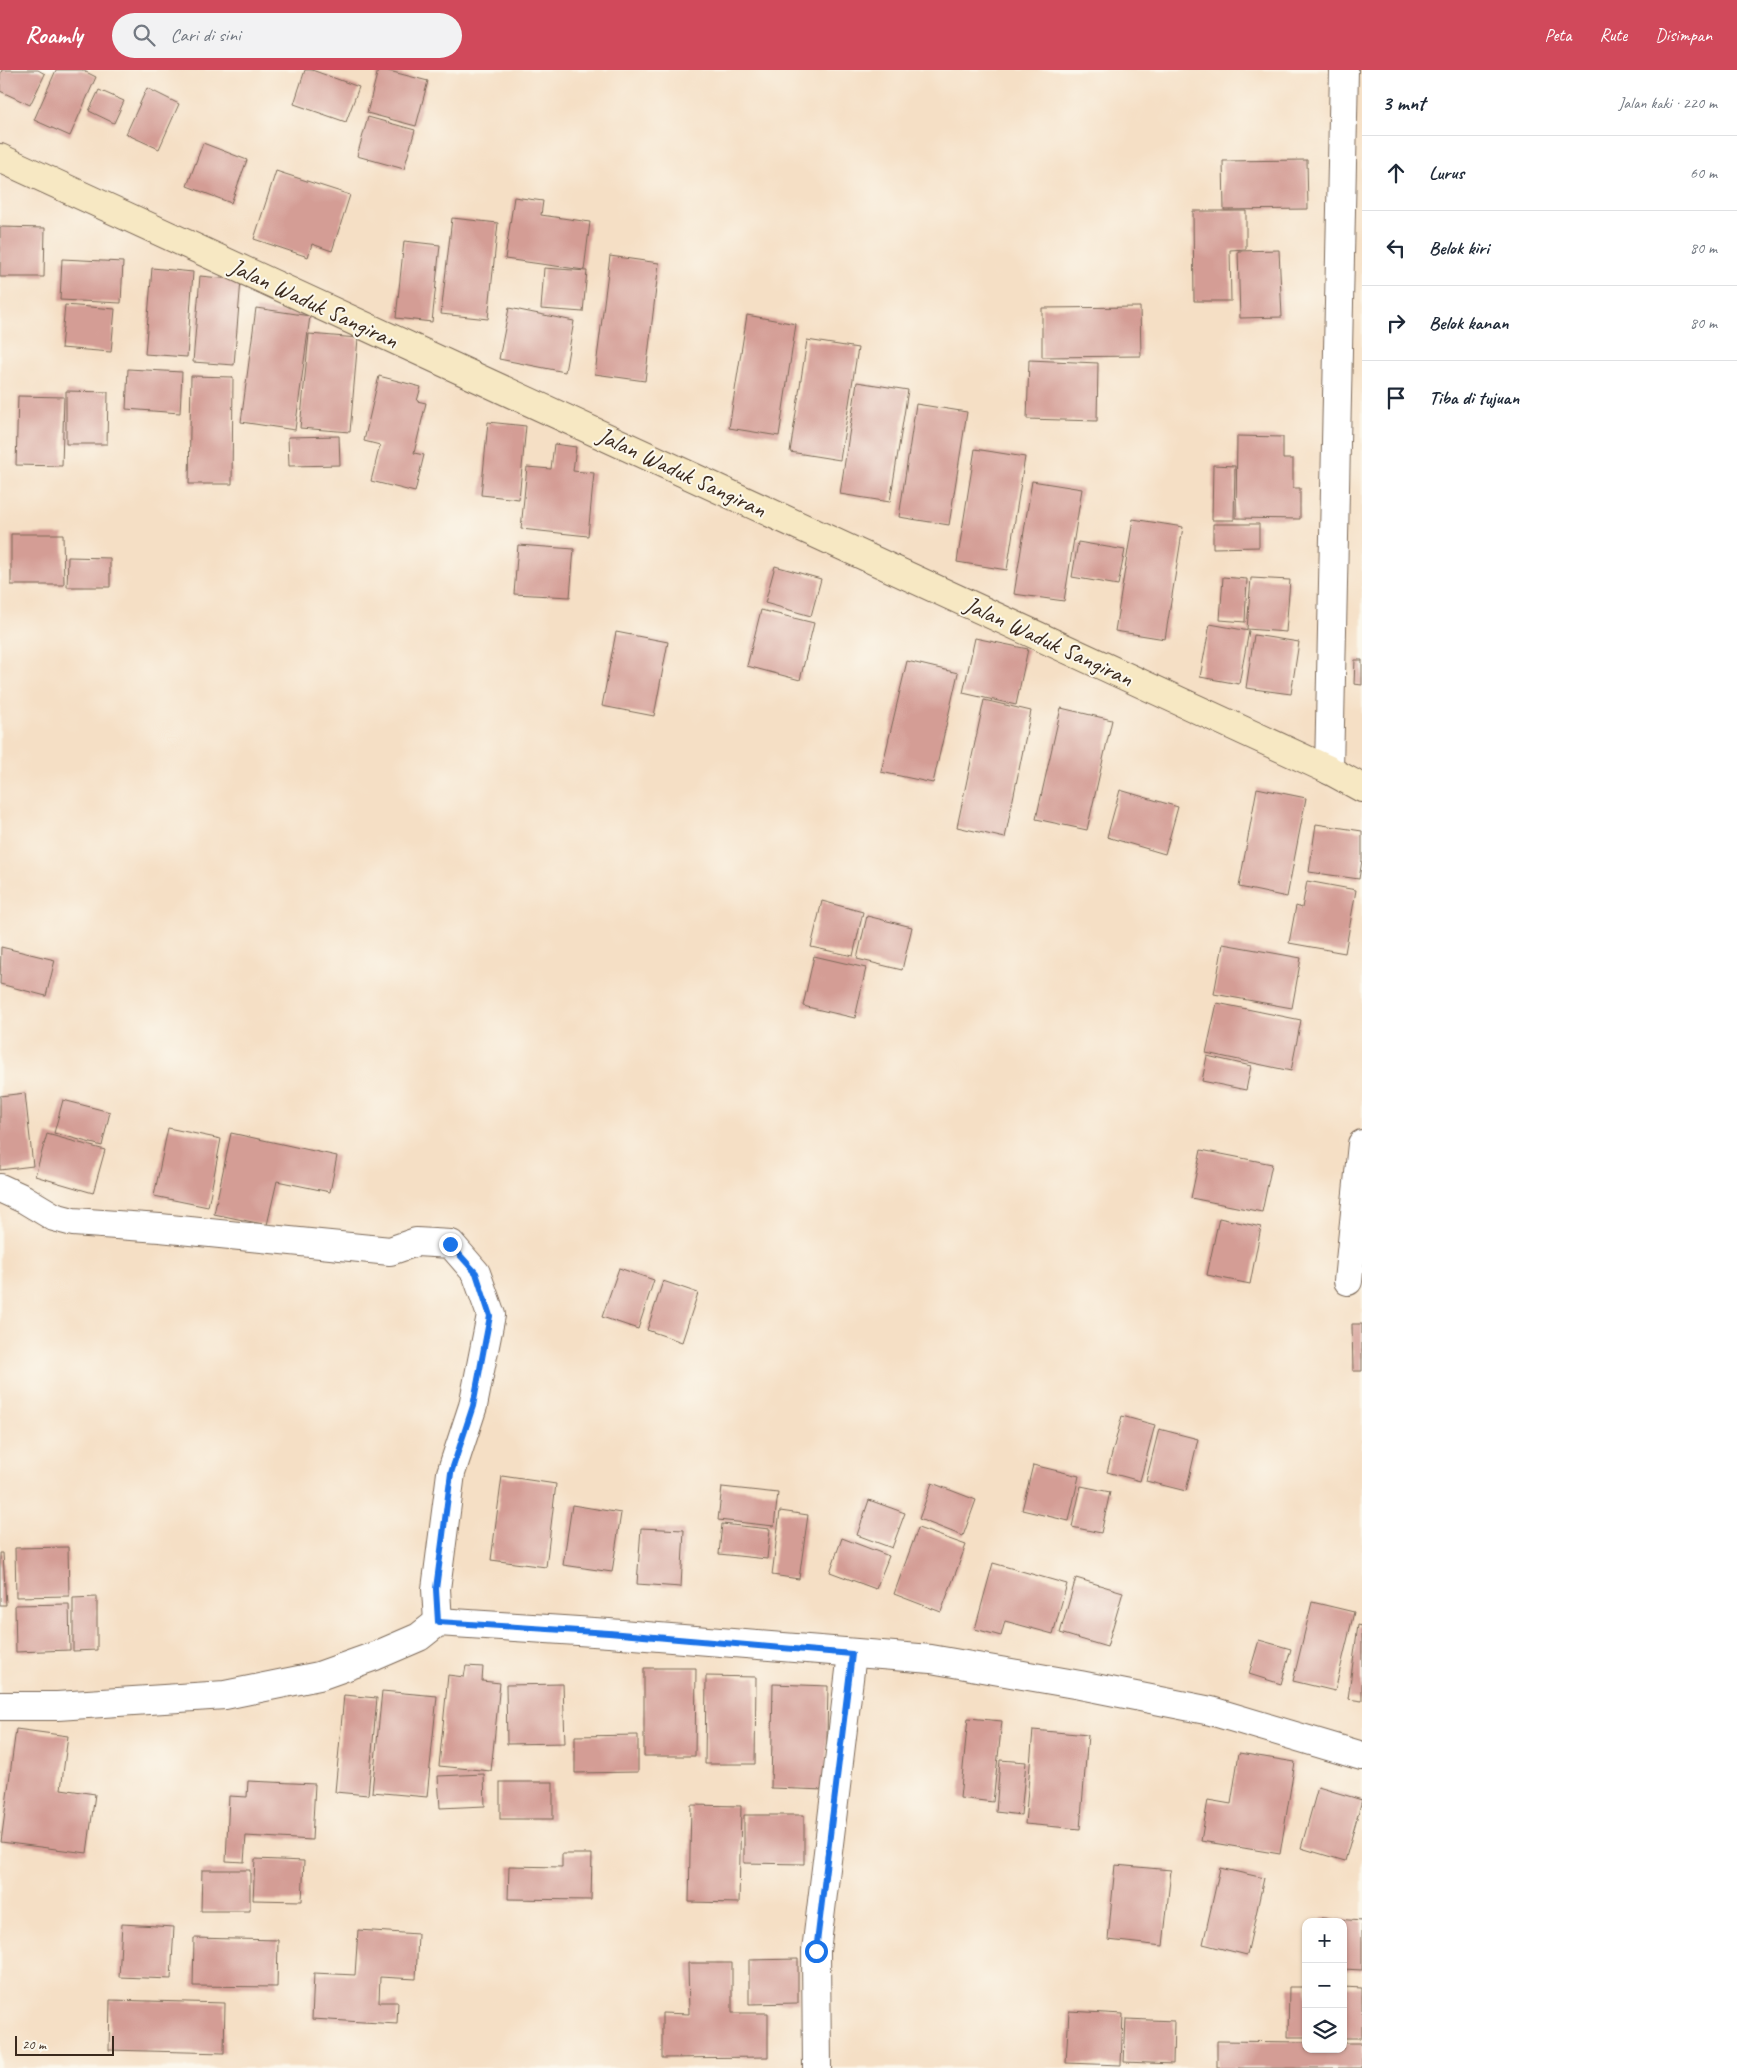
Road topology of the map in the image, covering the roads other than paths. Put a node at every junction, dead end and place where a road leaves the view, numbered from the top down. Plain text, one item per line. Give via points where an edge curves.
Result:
1 (1344, 70) edge
2 (0, 158) edge
3 (1352, 173) edge
4 (1329, 770) junction
5 (1362, 788) edge
6 (1362, 1144) edge
7 (0, 1188) edge
8 (1348, 1281) dead end
9 (438, 1622) junction
10 (852, 1654) junction
11 (0, 1706) edge
12 (1362, 1756) edge
13 (817, 2068) edge

1 - 3 street
2 - 4 street, Jalan Waduk Sangiran
3 - 4 street
4 - 5 street, Jalan Waduk Sangiran
6 - 8 street
7 - 9 street via 54,1217 73,1222 390,1252 416,1242 450,1244 476,1273 490,1316 473,1406 451,1473 436,1589
9 - 10 street
9 - 11 street via 420,1637 319,1676 226,1695 57,1706
10 - 12 street via 931,1659 1211,1711
10 - 13 street via 816,1951

